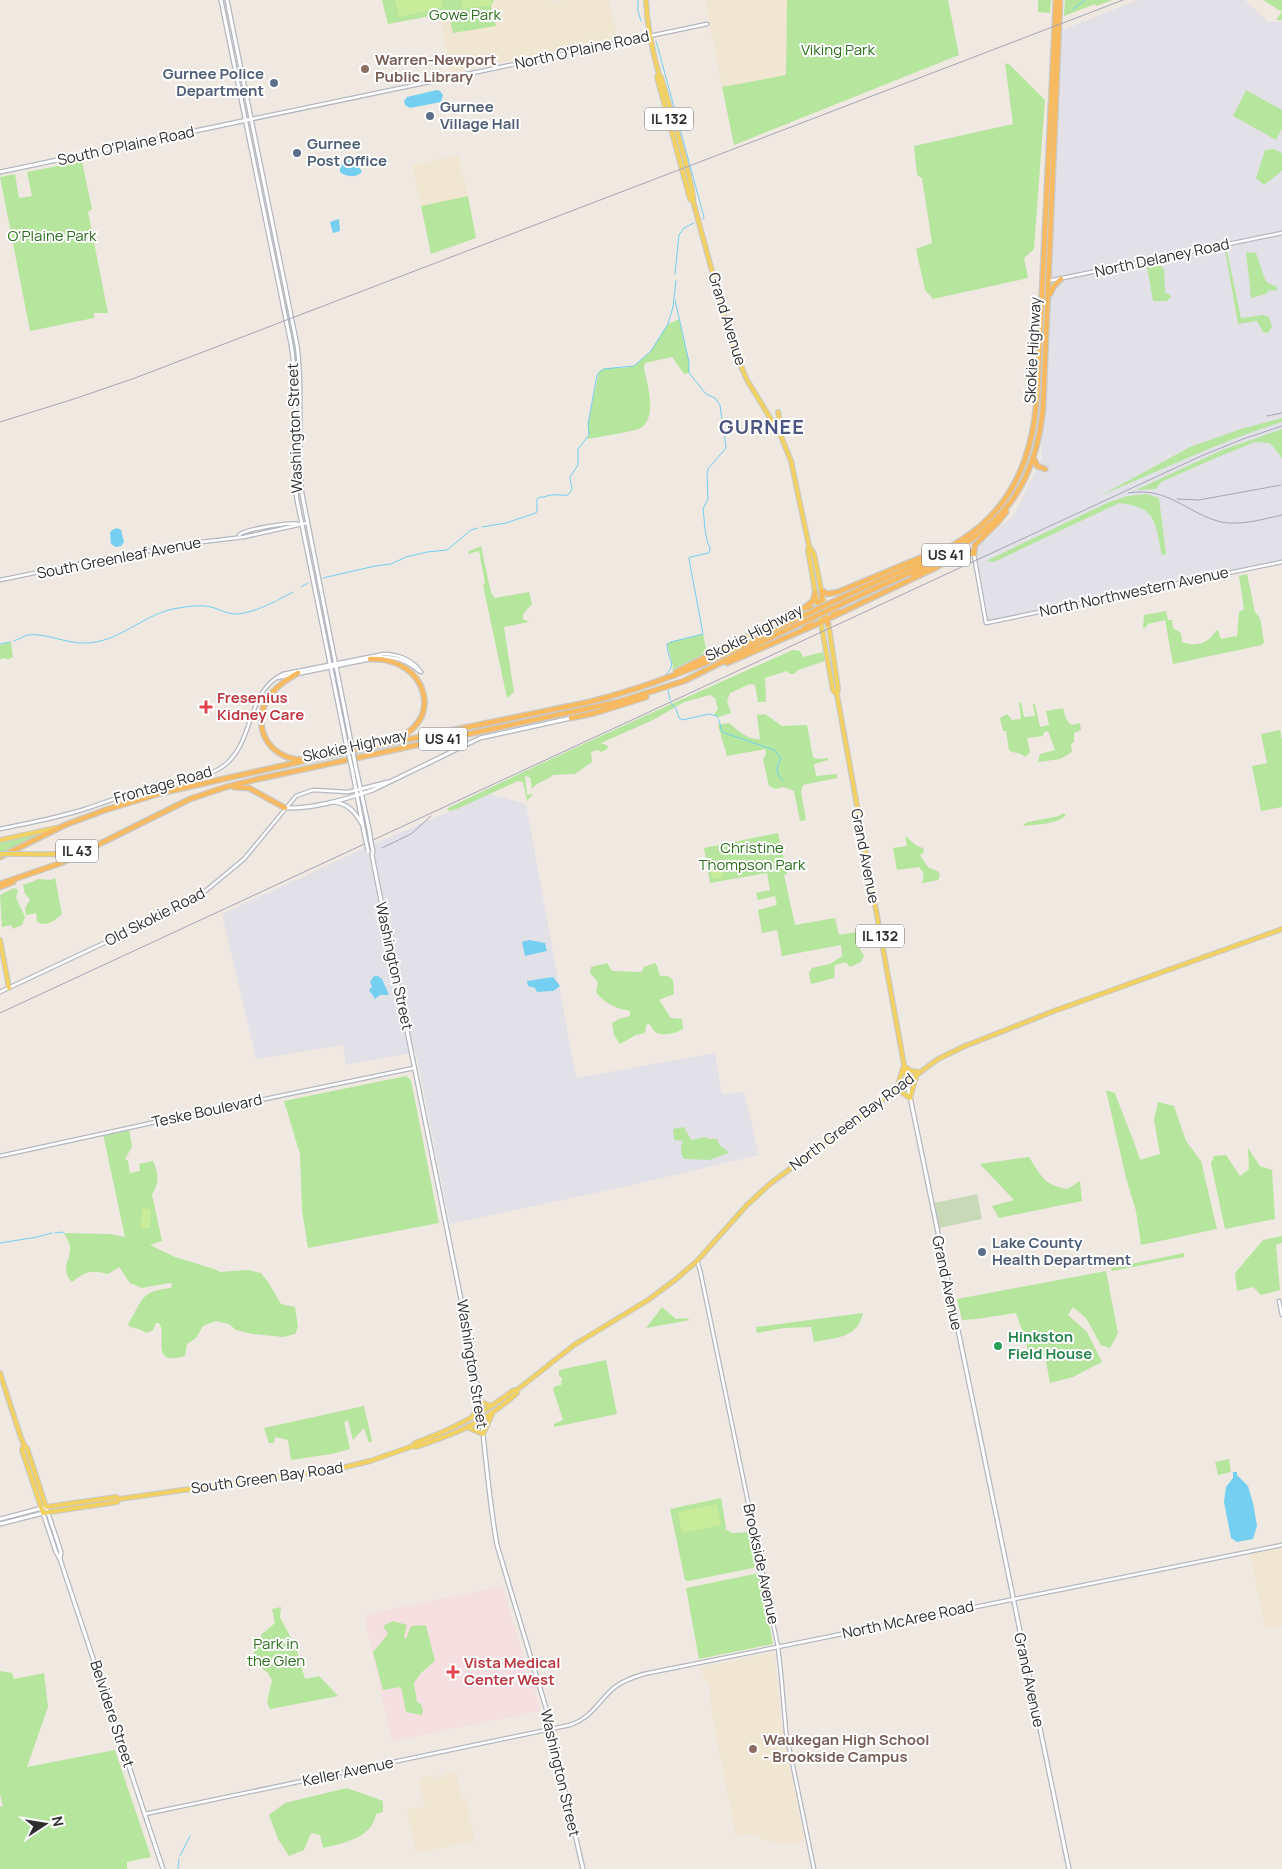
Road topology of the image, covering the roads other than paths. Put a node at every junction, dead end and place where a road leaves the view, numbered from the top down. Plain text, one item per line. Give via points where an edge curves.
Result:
1 (221, 0) edge
2 (227, 0) edge
3 (646, 0) edge
4 (1056, 0) edge
5 (1060, 0) edge
6 (707, 24) dead end
7 (650, 36) junction
8 (252, 119) junction
9 (245, 121) junction
10 (0, 172) edge
11 (1282, 233) edge
12 (1061, 279) junction
13 (1049, 281) junction
14 (1042, 283) junction
15 (1048, 298) junction
16 (778, 412) dead end
17 (780, 434) junction
18 (1034, 458) junction
19 (1045, 469) dead end
20 (1017, 493) junction
21 (307, 523) junction
22 (300, 524) junction
23 (966, 544) junction
24 (809, 546) junction
25 (951, 546) junction
26 (974, 554) junction
27 (1282, 562) edge
28 (0, 580) edge
29 (838, 592) junction
30 (860, 592) junction
31 (881, 592) junction
32 (816, 593) junction
33 (822, 593) junction
34 (817, 601) joint
35 (804, 608) junction
36 (840, 612) junction
37 (823, 615) junction
38 (801, 632) junction
39 (370, 659) junction
40 (335, 664) junction
41 (330, 665) junction
42 (298, 674) junction
43 (698, 675) junction
44 (277, 678) junction
45 (684, 681) junction
46 (644, 686) junction
47 (571, 718) joint
48 (355, 750) junction
49 (315, 759) junction
50 (356, 790) junction
51 (361, 792) junction
52 (202, 794) junction
53 (357, 795) junction
54 (330, 802) junction
55 (285, 808) junction
56 (65, 825) junction
57 (363, 827) junction
58 (0, 829) edge
59 (125, 830) junction
60 (0, 840) edge
61 (372, 855) junction
62 (0, 856) edge
63 (0, 885) edge
64 (1282, 929) edge
65 (0, 940) edge
66 (9, 988) junction
67 (0, 992) edge
68 (904, 1066) junction
69 (415, 1068) junction
70 (918, 1073) junction
71 (907, 1081) junction
72 (895, 1090) junction
73 (910, 1098) junction
74 (0, 1156) edge
75 (697, 1261) junction
76 (1279, 1301) dead end
77 (1282, 1314) edge
78 (0, 1372) edge
79 (517, 1390) junction
80 (479, 1398) junction
81 (491, 1406) junction
82 (481, 1412) junction
83 (492, 1414) junction
84 (470, 1419) junction
85 (482, 1420) junction
86 (468, 1428) junction
87 (483, 1434) junction
88 (24, 1446) junction
89 (413, 1446) junction
90 (119, 1499) junction
91 (46, 1507) junction
92 (41, 1508) junction
93 (48, 1512) junction
94 (43, 1513) junction
95 (0, 1518) edge
96 (0, 1524) edge
97 (1282, 1544) edge
98 (60, 1559) junction
99 (1012, 1599) junction
100 (778, 1647) junction
101 (550, 1730) junction
102 (145, 1814) junction
103 (163, 1869) edge
104 (583, 1869) edge
105 (814, 1869) edge
106 (1069, 1869) edge

1 - 9 main road, Washington Street
2 - 8 main road, Washington Street
3 - 7 main road, Grand Avenue / IL 132
4 - 14 highway, Skokie Highway / US 41
5 - 13 highway, Skokie Highway / US 41
6 - 7 street, North O'Plaine Road
7 - 8 street, North O'Plaine Road
7 - 17 main road, Grand Avenue / IL 132 via 657,77 680,164 732,345 748,380
8 - 9 main road, South O'Plaine Road
8 - 21 main road, Washington Street via 298,351 300,473
9 - 10 main road, South O'Plaine Road
9 - 22 main road, Washington Street via 293,360 294,466
11 - 12 street, North Delaney Road
12 - 13 street, North Delaney Road
12 - 15 highway
13 - 14 street, North Delaney Road
13 - 15 highway, Skokie Highway / US 41
14 - 25 highway, Skokie Highway / US 41 via 1036,412 1028,452 1014,485 999,506 976,529
15 - 18 highway, Skokie Highway / US 41 via 1043,409
16 - 17 main road
17 - 24 main road, Grand Avenue / IL 132 via 792,466
18 - 19 highway via 1037,466
18 - 20 highway, Skokie Highway / US 41
20 - 23 highway, Skokie Highway / US 41 via 992,524
20 - 26 highway via 998,522 975,545
21 - 22 street, South Greenleaf Avenue
21 - 40 main road, Washington Street
22 - 28 street, South Greenleaf Avenue
22 - 41 main road, Washington Street
23 - 30 highway, Skokie Highway / US 41
23 - 31 highway via 949,557
24 - 32 main road, Grand Avenue / IL 132
24 - 33 main road, Grand Avenue / IL 132 via 814,554
25 - 29 highway
25 - 30 highway, Skokie Highway / US 41
26 - 27 street, North Northwestern Avenue via 986,623
26 - 31 highway via 963,552
29 - 33 highway
29 - 37 highway via 829,601
30 - 43 highway, Skokie Highway / US 41, bridge
30 - 46 highway, Skokie Highway / US 41, bridge via 749,644
31 - 36 highway
32 - 34 main road, Grand Avenue / IL 132
32 - 35 highway
33 - 37 highway
34 - 37 highway
35 - 37 highway via 813,608
35 - 46 highway
36 - 37 highway
36 - 37 highway
37 - 38 highway
37 - 38 highway
37 - 68 main road, Grand Avenue / IL 132
38 - 43 highway
39 - 40 street, Frontage Road
39 - 40 street, Frontage Road via 381,656 399,658 421,672 397,655 384,654
39 - 48 highway via 393,662 411,672 422,688 424,710 418,723 407,734
40 - 41 street, Frontage Road
40 - 51 main road, Washington Street, bridge
41 - 42 street, Frontage Road
41 - 44 street, Frontage Road
41 - 50 main road, Washington Street, bridge
42 - 44 street, Frontage Road
42 - 49 highway via 283,682 270,695 263,709 262,728 268,744 281,755 296,760
43 - 45 highway, Skokie Highway / US 41
44 - 58 street, Frontage Road via 260,694 242,743 233,757 219,769 67,814
45 - 47 highway via 640,699
45 - 52 highway, Skokie Highway / US 41 via 603,706 258,779
46 - 48 highway, Skokie Highway / US 41 via 590,702
47 - 51 main road via 480,738 373,790
48 - 49 highway, Skokie Highway / US 41
49 - 56 highway, Skokie Highway / US 41 via 161,793
50 - 51 street, Old Skokie Road
50 - 53 main road, Washington Street
50 - 55 street, Old Skokie Road via 308,791 296,796
51 - 53 main road
51 - 61 main road, Washington Street, bridge
52 - 55 highway via 245,787
52 - 59 highway, Skokie Highway / US 41
53 - 54 main road
53 - 57 main road, Washington Street
54 - 55 main road
54 - 57 main road via 350,808
55 - 66 street, Old Skokie Road via 244,859 203,894
56 - 60 main road, IL 43
56 - 62 highway, Skokie Highway / US 41
57 - 61 main road, Washington Street, bridge via 368,851
59 - 62 main road, IL 43, bridge via 70,854
59 - 63 highway, Skokie Highway / US 41 via 42,872
61 - 69 main road, Washington Street
64 - 70 main road, North Green Bay Road via 975,1042 949,1053
65 - 66 main road
66 - 67 street, Old Skokie Road
68 - 70 main road
68 - 71 main road, Grand Avenue / IL 132
68 - 72 main road
69 - 74 street, Teske Boulevard
69 - 80 main road, Washington Street
70 - 71 main road, North Green Bay Road
70 - 73 main road
71 - 72 main road, North Green Bay Road
71 - 73 main road, Grand Avenue
72 - 73 main road
72 - 75 main road, North Green Bay Road via 765,1188
73 - 99 main road, Grand Avenue
75 - 79 main road, North Green Bay Road via 655,1295 574,1345
75 - 100 street, Brookside Avenue
76 - 77 street
78 - 88 main road, Belvidere Street
79 - 81 main road, North Green Bay Road
79 - 83 main road, South Green Bay Road
80 - 81 main road
80 - 82 main road, Washington Street
80 - 84 main road
81 - 82 main road, North Green Bay Road
82 - 84 main road, South Green Bay Road
82 - 85 main road, Washington Street
83 - 85 main road, South Green Bay Road
83 - 87 main road
84 - 89 main road, South Green Bay Road
85 - 86 main road, South Green Bay Road
85 - 87 main road, Washington Street
86 - 87 main road
86 - 89 main road, South Green Bay Road
87 - 101 main road, Washington Street via 497,1545
88 - 91 main road, Belvidere Street
88 - 92 main road, Belvidere Street via 22,1450
89 - 90 main road, South Green Bay Road via 349,1466
90 - 91 main road, South Green Bay Road
90 - 93 main road, South Green Bay Road
91 - 92 main road, South Green Bay Road
91 - 93 main road, Belvidere Street
92 - 94 main road, Belvidere Street
92 - 95 main road, South Green Bay Road
93 - 94 main road, South Green Bay Road
93 - 98 main road, Belvidere Street via 61,1552
94 - 96 main road, South Green Bay Road
94 - 98 main road, Belvidere Street
97 - 99 street, North McAree Road
98 - 102 main road, Belvidere Street
99 - 100 street, North McAree Road
99 - 106 main road, Grand Avenue
100 - 101 street, North McAree Road via 631,1677 616,1687 584,1719
100 - 105 street, Brookside Avenue via 786,1732
101 - 102 street, Keller Avenue
101 - 104 main road, Washington Street
102 - 103 main road, Belvidere Street

